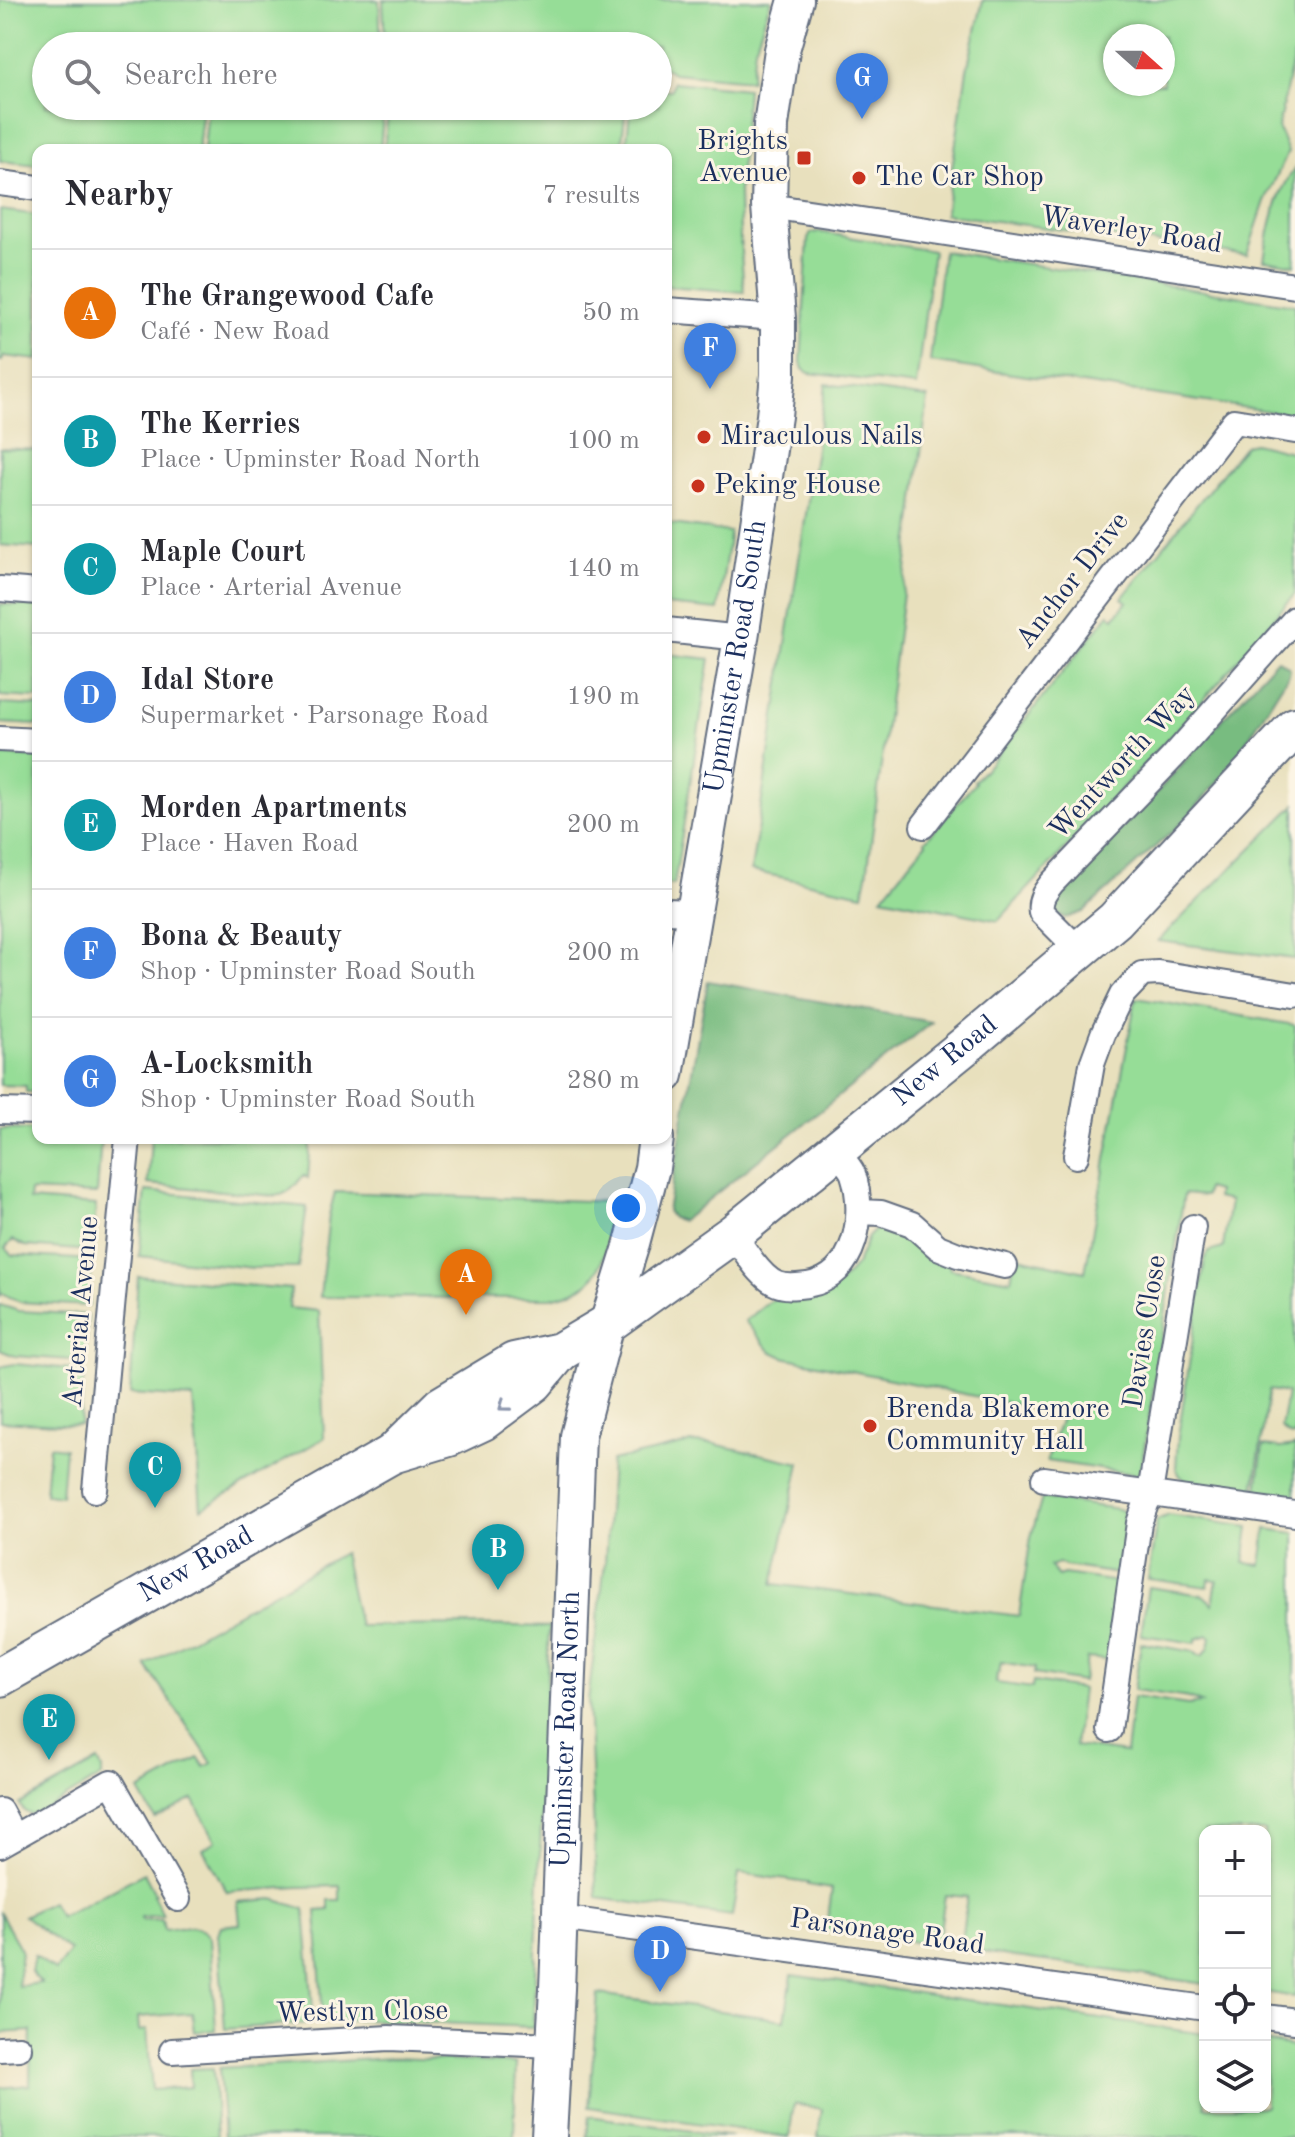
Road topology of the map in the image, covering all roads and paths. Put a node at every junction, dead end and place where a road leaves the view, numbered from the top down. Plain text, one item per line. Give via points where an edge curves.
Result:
1 (796, 0) edge
2 (0, 183) edge
3 (32, 187) edge
4 (769, 206) junction
5 (1295, 286) edge
6 (672, 310) edge
7 (778, 318) junction
8 (1295, 431) edge
9 (0, 589) edge
10 (32, 592) edge
11 (1295, 619) edge
12 (672, 631) edge
13 (741, 638) junction
14 (1295, 727) edge
15 (0, 739) edge
16 (32, 741) edge
17 (923, 826) dead end
18 (680, 911) edge
19 (1080, 951) junction
20 (1295, 995) edge
21 (672, 1005) edge
22 (0, 1111) edge
23 (32, 1112) edge
24 (127, 1144) edge
25 (655, 1144) edge
26 (834, 1150) junction
27 (1076, 1156) dead end
28 (859, 1212) junction
29 (1193, 1227) dead end
30 (734, 1233) junction
31 (1005, 1266) dead end
32 (607, 1324) junction
33 (1044, 1479) dead end
34 (95, 1490) dead end
35 (1150, 1493) junction
36 (1295, 1514) edge
37 (0, 1677) edge
38 (1109, 1730) dead end
39 (0, 1811) edge
40 (7, 1841) edge
41 (178, 1899) dead end
42 (560, 1918) junction
43 (1199, 2007) edge
44 (1271, 2018) edge
45 (1295, 2021) edge
46 (554, 2045) junction
47 (172, 2051) dead end
48 (549, 2137) edge

1 - 4 street, Upminster Road South via 771,125
2 - 3 street
4 - 5 street, Waverley Road
4 - 7 street, Upminster Road South
6 - 7 street
7 - 13 street, Upminster Road South via 774,416
8 - 17 street, Anchor Drive via 1234,421
9 - 10 street
11 - 19 street, Wentworth Way via 1044,893 1041,912
12 - 13 street
13 - 18 street, Upminster Road South
14 - 19 main road, New Road
15 - 16 street
18 - 21 street, Upminster Road South
19 - 26 main road, New Road
20 - 27 street via 1142,974 1122,995 1092,1064
22 - 23 street
24 - 34 street, Arterial Avenue
25 - 32 street
26 - 28 street via 852,1172
26 - 30 main road, New Road
28 - 30 street via 848,1257 815,1284 775,1284
28 - 31 street via 892,1216 912,1224 938,1247
29 - 35 street, Davies Close
30 - 32 main road, New Road
32 - 37 main road, New Road via 560,1352 534,1383 483,1421 392,1454
32 - 42 street, Upminster Road North via 578,1436
33 - 35 street
35 - 36 street
35 - 38 street, Davies Close via 1139,1523
39 - 40 street
40 - 41 street via 111,1782
42 - 43 street, Parsonage Road
42 - 46 street, Upminster Road North
44 - 45 street
46 - 47 street, Westlyn Close via 389,2038
46 - 48 street, Upminster Road North

